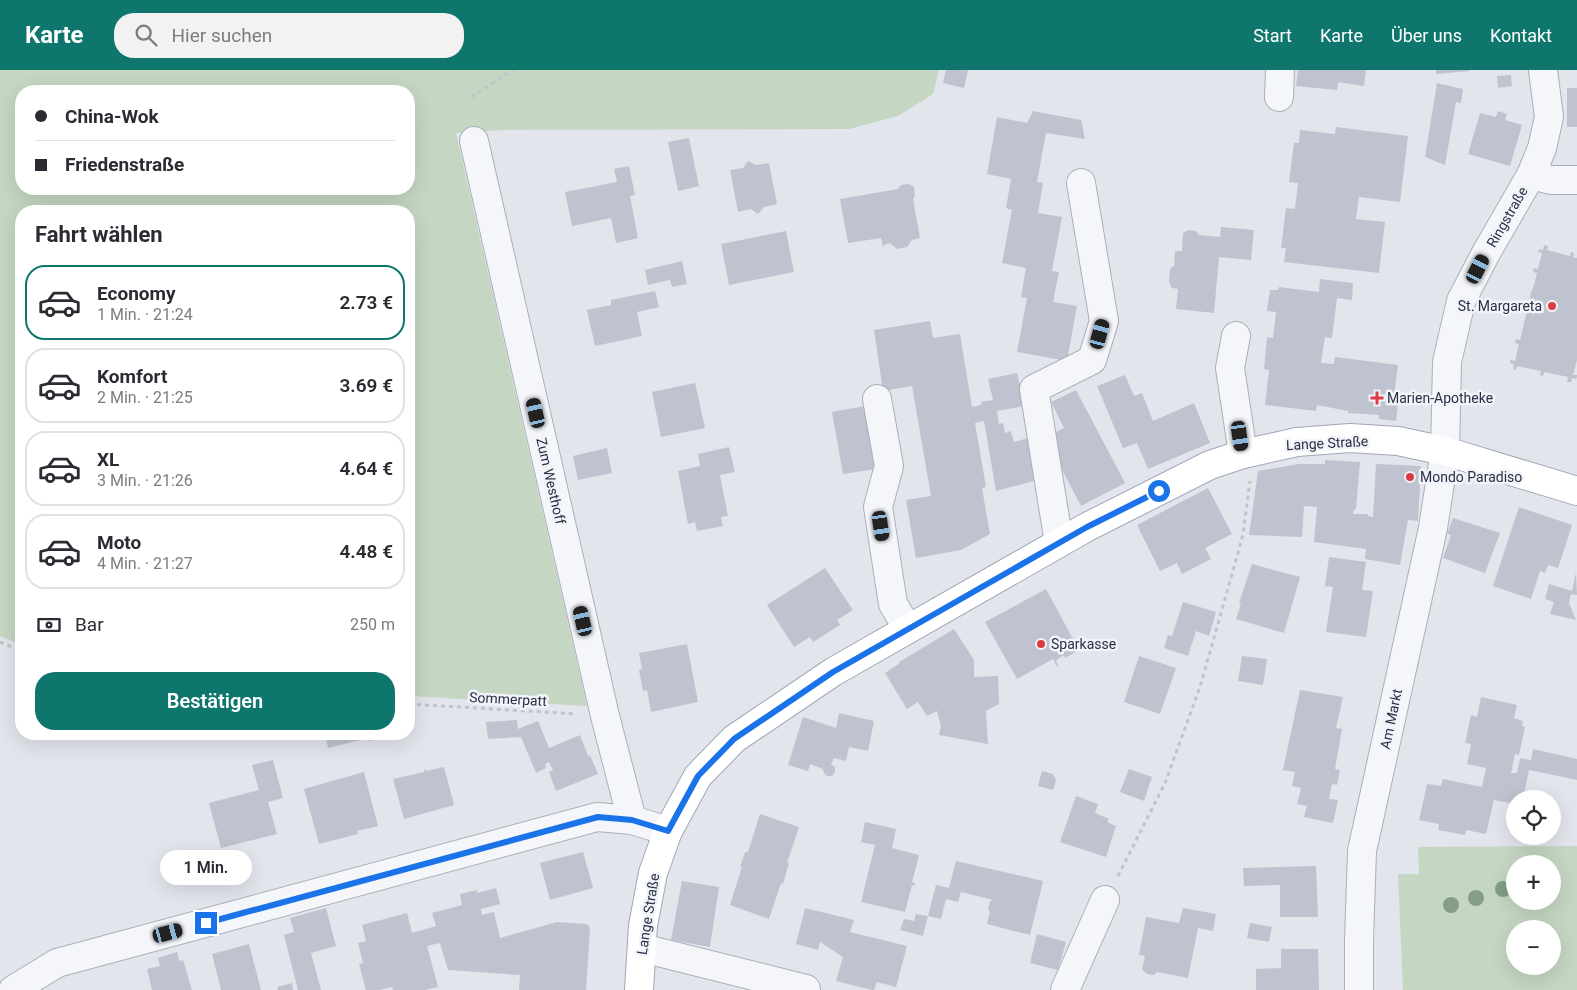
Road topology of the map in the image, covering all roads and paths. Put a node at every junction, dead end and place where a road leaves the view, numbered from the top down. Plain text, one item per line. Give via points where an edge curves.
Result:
1 (513, 70) edge
2 (1280, 70) edge
3 (1543, 70) edge
4 (471, 97) dead end
5 (1278, 97) dead end
6 (474, 141) dead end
7 (1531, 175) junction
8 (1577, 180) edge
9 (1081, 182) dead end
10 (1236, 336) dead end
11 (877, 399) dead end
12 (1445, 451) junction
13 (1248, 452) junction
14 (1577, 491) edge
15 (1059, 543) junction
16 (908, 628) junction
17 (0, 642) edge
18 (15, 648) edge
19 (415, 704) edge
20 (605, 716) junction
21 (632, 820) junction
22 (668, 831) junction
23 (1106, 900) joint
24 (642, 948) junction
25 (806, 989) dead end
26 (13, 990) edge
27 (639, 990) edge
28 (1065, 990) edge
29 (1359, 990) edge

1 - 4 path
2 - 5 street
3 - 7 street, Ringstraße via 1549,117 1542,148
6 - 20 street, Zum Westhoff
7 - 8 street via 1551,180
7 - 12 street, Ringstraße via 1462,301 1447,362
9 - 15 street via 1104,321 1092,360 1034,389
10 - 13 street via 1230,368
11 - 16 street via 889,466 878,507 893,604
12 - 13 main road, Lange Straße via 1398,441 1350,438 1298,442
12 - 14 main road, Lange Straße
12 - 29 street, Am Markt via 1433,528 1362,851
13 - 15 main road, Lange Straße via 1210,465
13 - 23 path via 1243,534 1200,687 1165,783
15 - 16 main road, Lange Straße
16 - 22 main road, Lange Straße via 833,672 734,739 698,776
17 - 18 path
19 - 20 path, Sommerpatt
20 - 21 street, Zum Westhoff
21 - 22 street
21 - 26 street via 598,817 66,961
22 - 24 main road, Lange Straße via 653,873
23 - 28 street
24 - 25 street
24 - 27 main road, Lange Straße

